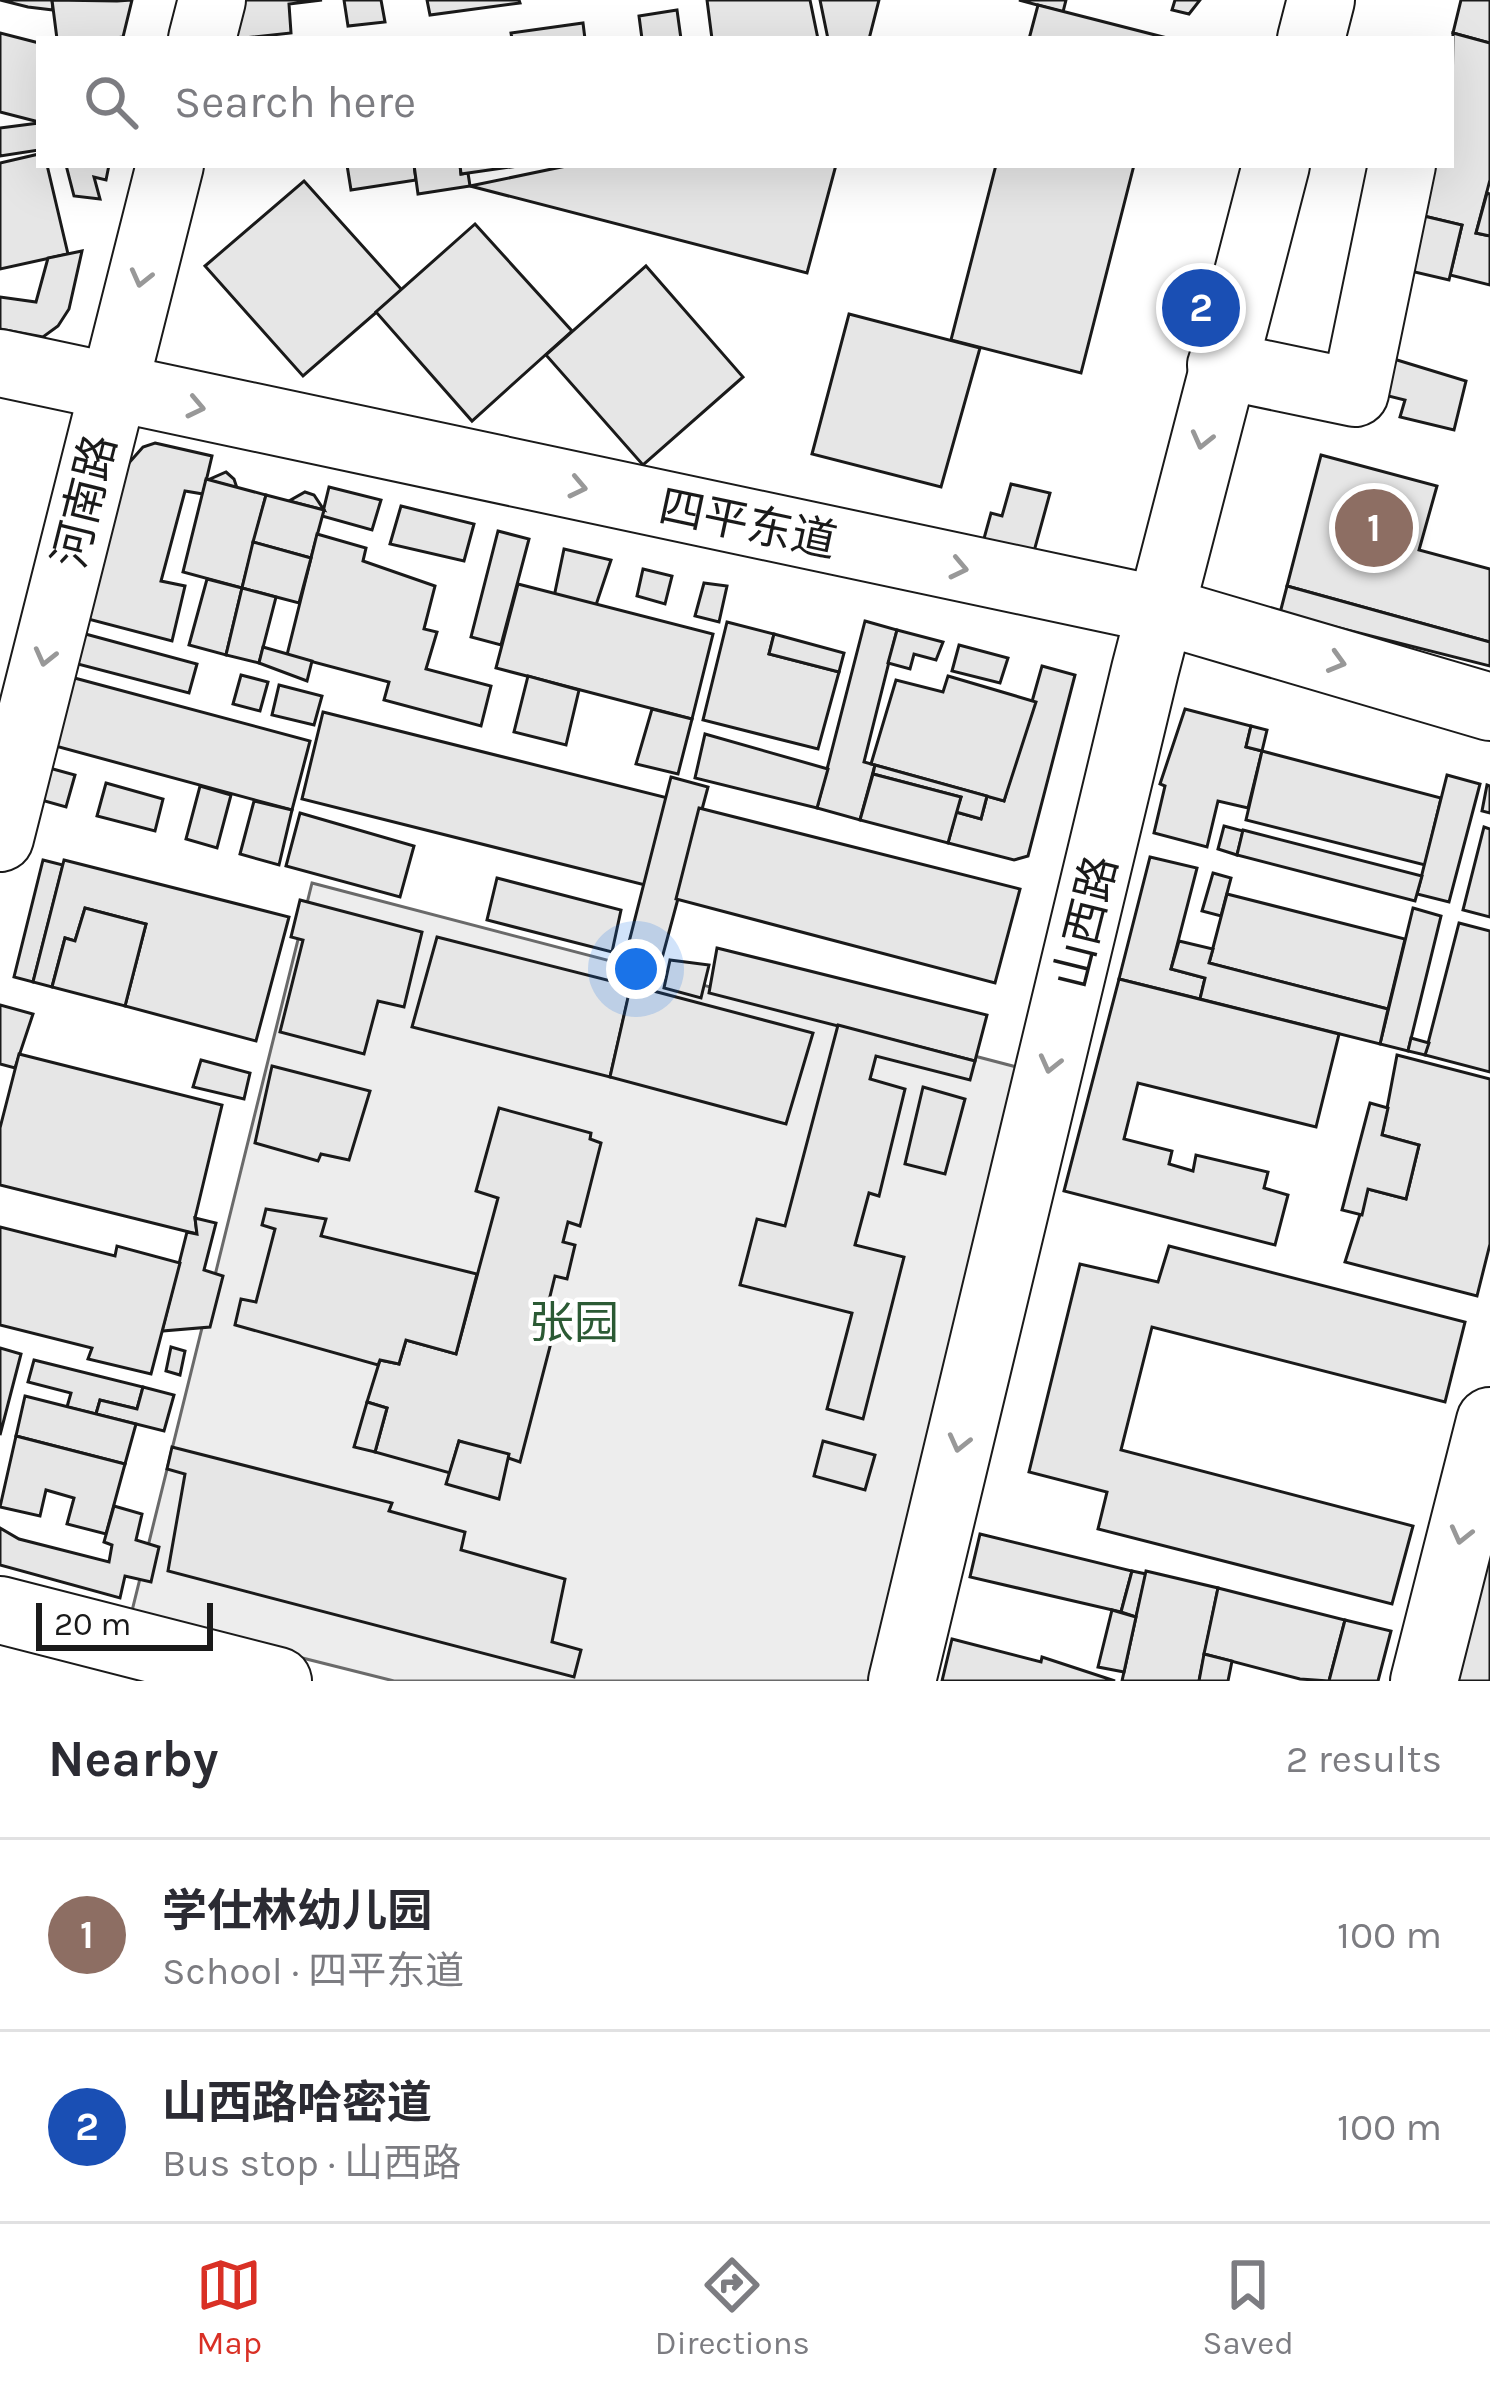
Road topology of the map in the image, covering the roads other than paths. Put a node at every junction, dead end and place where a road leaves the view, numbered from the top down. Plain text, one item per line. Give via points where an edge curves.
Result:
1 (212, 0) edge
2 (1322, 0) edge
3 (203, 36) edge
4 (1312, 36) edge
5 (169, 168) edge
6 (1275, 168) edge
7 (1401, 168) edge
8 (0, 363) edge
9 (1221, 365) junction
10 (112, 389) junction
11 (1160, 610) junction
12 (1490, 707) edge
13 (0, 838) edge
14 (1490, 1421) edge
15 (0, 1610) edge
16 (278, 1681) edge
17 (902, 1681) edge
18 (1424, 1681) edge

1 - 3 street
2 - 4 street
5 -> 10 street, 河南路
6 - 9 street, 山西路
7 - 9 street via 1355,393
8 - 10 street, 四平东道
9 -> 11 street, 山西路
10 -> 11 street, 四平东道
10 -> 13 street, 河南路
11 -> 12 street, 四平东道
11 -> 17 street, 山西路
14 -> 18 street
15 - 16 street

